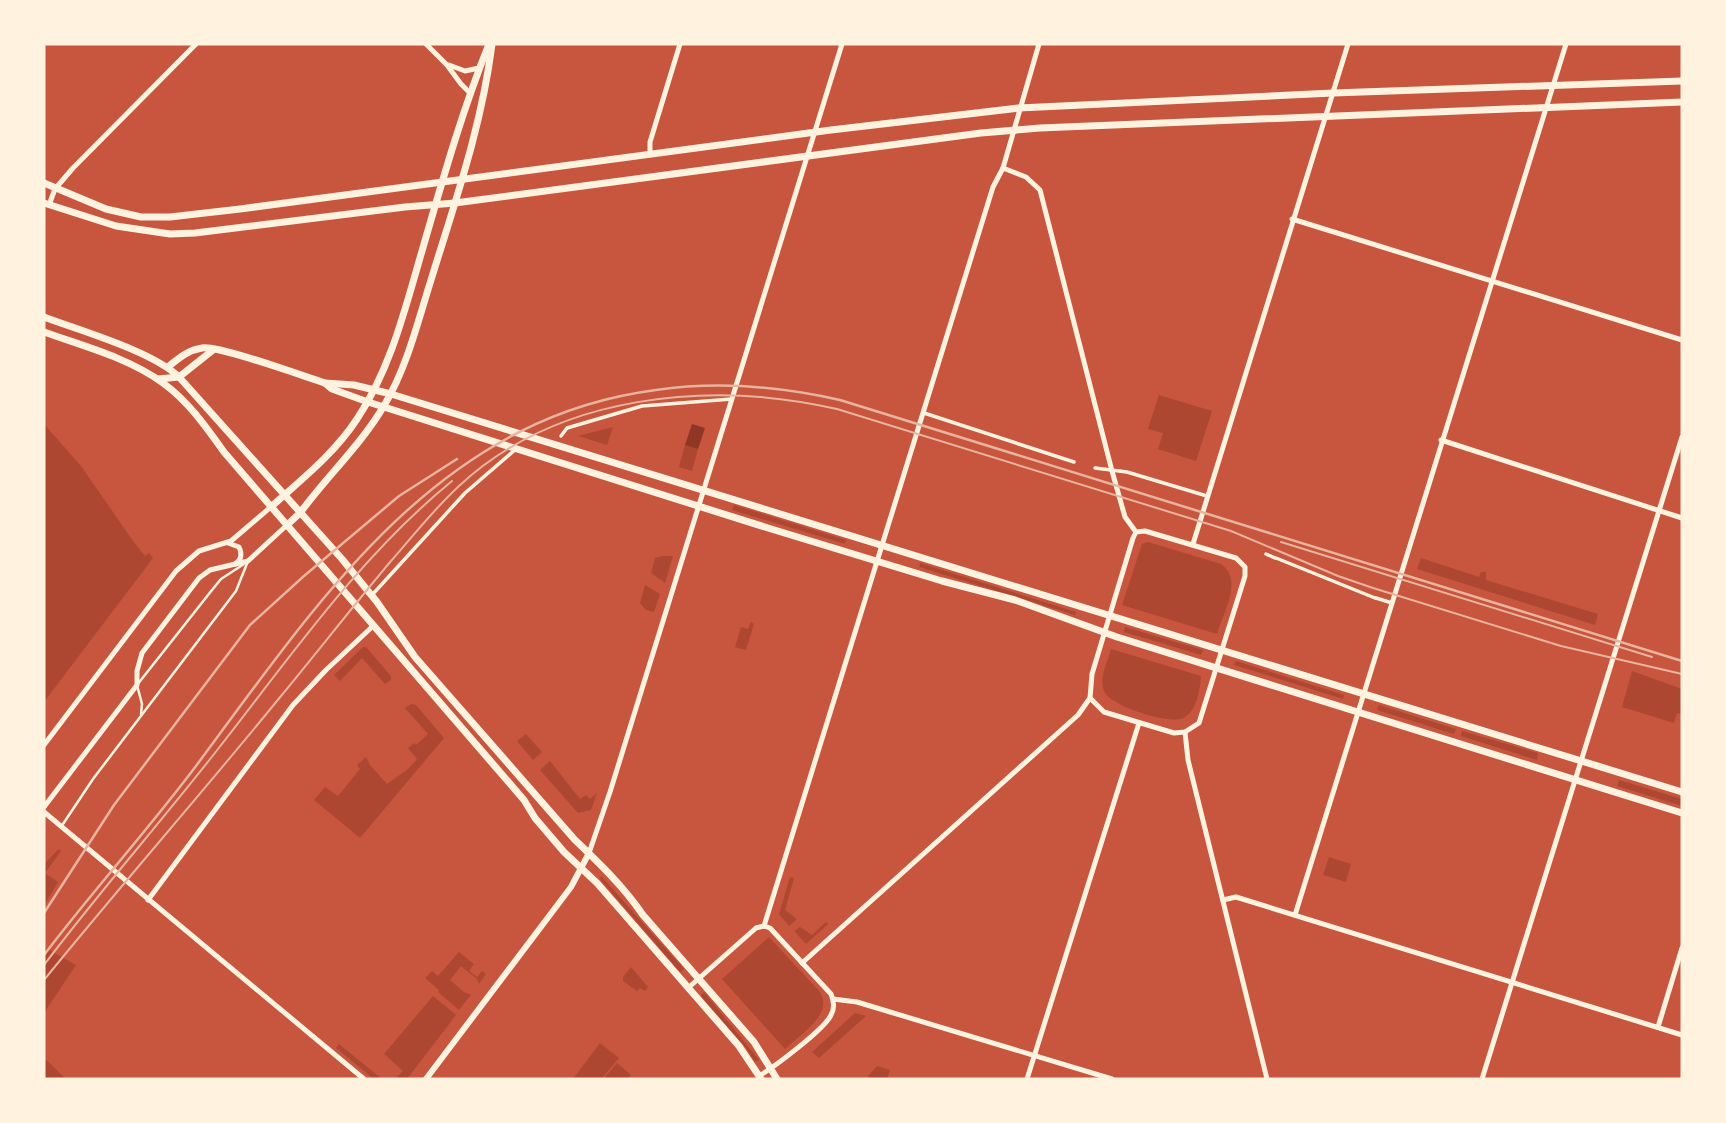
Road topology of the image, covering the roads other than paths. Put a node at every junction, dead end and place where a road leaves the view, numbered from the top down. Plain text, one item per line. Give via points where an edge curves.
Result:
1 (195, 44) edge
2 (426, 44) edge
3 (491, 44) edge
4 (680, 44) edge
5 (842, 44) edge
6 (1039, 44) edge
7 (1348, 44) edge
8 (1566, 44) edge
9 (447, 65) junction
10 (479, 68) junction
11 (1682, 81) edge
12 (1552, 86) junction
13 (1333, 93) junction
14 (471, 94) junction
15 (1682, 102) edge
16 (1019, 108) junction
17 (1545, 108) junction
18 (1326, 116) junction
19 (1014, 130) junction
20 (816, 132) junction
21 (650, 153) junction
22 (808, 155) junction
23 (1003, 168) junction
24 (462, 180) junction
25 (443, 182) junction
26 (44, 183) edge
27 (55, 189) junction
28 (455, 203) junction
29 (46, 204) edge
30 (435, 205) junction
31 (1292, 219) junction
32 (1491, 281) junction
33 (44, 317) edge
34 (44, 332) edge
35 (1682, 340) edge
36 (213, 350) junction
37 (168, 368) junction
38 (179, 377) junction
39 (157, 379) junction
40 (325, 383) junction
41 (374, 389) junction
42 (391, 394) junction
43 (732, 399) junction
44 (368, 402) junction
45 (384, 407) junction
46 (924, 412) junction
47 (561, 436) dead end
48 (1682, 437) edge
49 (1441, 440) junction
50 (517, 448) junction
51 (1074, 461) dead end
52 (1095, 468) dead end
53 (1112, 471) junction
54 (704, 490) junction
55 (284, 495) junction
56 (1207, 496) junction
57 (272, 506) junction
58 (699, 506) junction
59 (1659, 510) junction
60 (300, 513) junction
61 (1682, 517) edge
62 (287, 525) junction
63 (1136, 533) junction
64 (228, 542) junction
65 (1193, 544) junction
66 (882, 546) junction
67 (1266, 554) dead end
68 (248, 561) junction
69 (877, 561) junction
70 (233, 565) junction
71 (372, 595) junction
72 (1392, 603) junction
73 (1110, 616) junction
74 (373, 626) junction
75 (1105, 633) junction
76 (1223, 650) junction
77 (1217, 667) junction
78 (137, 685) junction
79 (1363, 694) junction
80 (1090, 698) junction
81 (1357, 713) junction
82 (141, 718) junction
83 (1139, 723) junction
84 (1185, 732) junction
85 (44, 745) edge
86 (1581, 761) junction
87 (1575, 779) junction
88 (1682, 792) edge
89 (44, 809) edge
90 (1682, 813) edge
91 (61, 827) junction
92 (589, 853) junction
93 (581, 869) junction
94 (148, 900) junction
95 (1223, 900) junction
96 (1295, 915) junction
97 (764, 926) junction
98 (1682, 948) edge
99 (802, 963) junction
100 (699, 979) junction
101 (1513, 982) junction
102 (688, 988) junction
103 (834, 999) junction
104 (1658, 1027) junction
105 (1682, 1035) edge
106 (1034, 1055) junction
107 (771, 1069) junction
108 (760, 1078) edge
109 (364, 1079) edge
110 (426, 1079) edge
111 (776, 1079) edge
112 (1027, 1079) edge
113 (1112, 1079) edge
114 (1267, 1079) edge
115 (1482, 1079) edge

1 - 27 street
2 - 9 street
3 - 10 main road
3 - 24 main road via 487,85
4 - 21 street
5 - 20 street
6 - 16 street
7 - 13 street
8 - 12 street
9 - 10 street via 465,71
9 - 14 street
10 - 14 main road
11 - 12 main road
12 - 13 main road
12 - 17 street
13 - 16 main road
13 - 18 street
14 - 25 main road
15 - 17 main road
16 - 19 street
16 - 20 main road
17 - 18 main road
17 - 32 street
18 - 19 main road
18 - 31 street
19 - 22 main road
19 - 23 street
20 - 21 main road
20 - 22 street
21 - 24 main road
22 - 28 main road
22 - 43 street
23 - 46 street via 993,187
23 - 53 street via 1026,177 1040,190
24 - 25 main road
24 - 28 main road
25 - 27 main road via 154,218 117,213
25 - 30 main road
26 - 27 main road
27 - 29 street
28 - 30 main road
28 - 42 main road
29 - 30 main road via 116,226 177,234
30 - 41 main road via 402,320
31 - 32 street
31 - 56 street
32 - 35 street
32 - 49 street
33 - 37 main road
34 - 39 main road
36 - 37 main road via 192,351
36 - 38 main road
36 - 40 main road
37 - 38 main road
38 - 39 main road
38 - 55 main road
39 - 57 main road via 194,412
40 - 41 main road
40 - 44 main road
41 - 42 main road
41 - 44 main road
42 - 45 main road
42 - 54 main road
43 - 47 street via 642,407 567,428
43 - 54 street
44 - 45 main road
44 - 55 main road via 330,454
45 - 50 main road
45 - 60 main road
46 - 51 street
46 - 66 street
48 - 59 street
49 - 59 street
49 - 72 street
50 - 58 main road
50 - 71 street via 465,494
52 - 53 street
53 - 56 street via 1127,471
53 - 63 street via 1125,517
54 - 58 street
54 - 66 main road
55 - 57 main road
55 - 60 main road
56 - 65 street
57 - 62 main road
57 - 64 street
58 - 69 main road
58 - 92 street
59 - 61 street
59 - 86 street
60 - 62 main road
60 - 71 main road
62 - 68 street
62 - 74 main road
63 - 65 street via 1145,530
63 - 73 street
64 - 70 street via 241,552
64 - 85 street via 199,551 176,570
65 - 76 street via 1236,558 1245,567
66 - 69 street
66 - 73 main road
67 - 72 street
68 - 70 street
68 - 78 lane via 221,579
68 - 82 lane via 236,591
69 - 75 main road via 1014,600
69 - 97 street
70 - 78 street via 210,570 194,584 142,653
71 - 92 main road via 415,657
72 - 79 street
73 - 75 street
73 - 76 main road
74 - 93 main road
74 - 94 street via 293,705
75 - 77 main road
75 - 80 street
76 - 77 street
76 - 79 main road
77 - 81 main road
77 - 84 street via 1199,723
78 - 82 lane
78 - 89 street
79 - 81 street
79 - 86 main road
80 - 83 street via 1104,712
80 - 99 street via 1078,715
81 - 87 main road
81 - 96 street
82 - 91 lane
83 - 84 street
83 - 106 street
84 - 95 street
86 - 87 street
86 - 88 main road
87 - 90 main road
87 - 101 street
89 - 91 street
91 - 94 street
92 - 93 street
92 - 100 main road
93 - 102 main road
93 - 110 street
94 - 109 street
95 - 96 street via 1236,897
95 - 114 street
96 - 101 street
97 - 99 street
97 - 100 street via 755,928
98 - 104 street
99 - 103 street
100 - 102 street
100 - 107 main road via 754,1042
101 - 104 street
101 - 115 street
102 - 108 main road via 739,1046
103 - 106 street
103 - 107 street via 831,1017
104 - 105 street
106 - 112 street
106 - 113 street
107 - 108 street
107 - 111 main road

